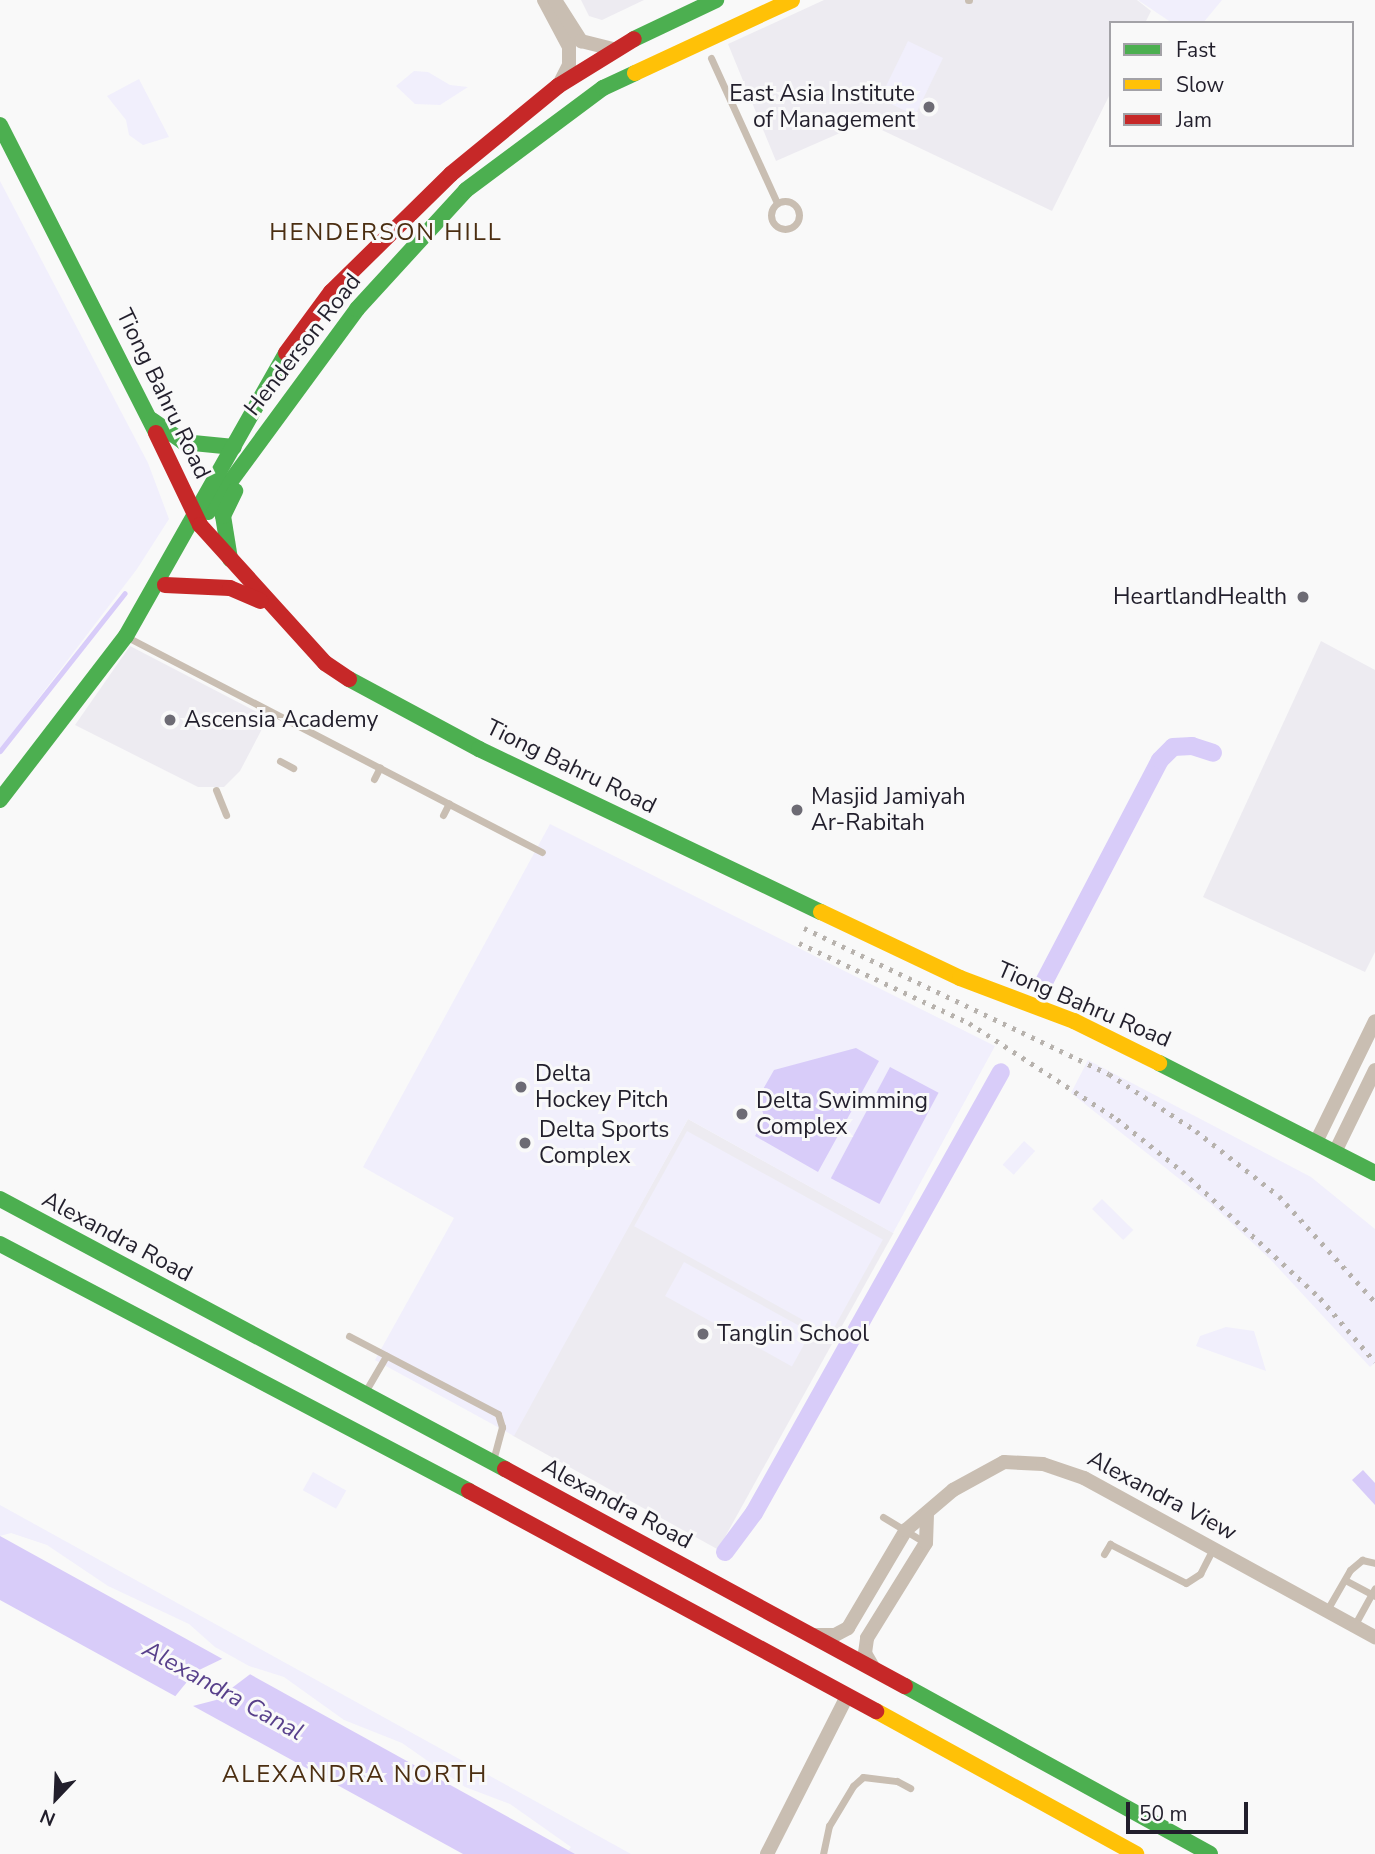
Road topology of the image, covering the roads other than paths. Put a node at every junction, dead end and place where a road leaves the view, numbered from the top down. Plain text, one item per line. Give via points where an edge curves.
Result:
1 (544, 0) edge
2 (555, 0) edge
3 (716, 0) edge
4 (792, 0) edge
5 (616, 50) junction
6 (711, 58) dead end
7 (558, 86) junction
8 (0, 125) edge
9 (777, 203) junction
10 (280, 410) junction
11 (145, 414) junction
12 (234, 447) junction
13 (197, 518) junction
14 (230, 559) junction
15 (165, 585) junction
16 (269, 605) junction
17 (143, 608) junction
18 (125, 636) junction
19 (280, 761) dead end
20 (380, 767) junction
21 (293, 768) dead end
22 (374, 779) dead end
23 (216, 790) dead end
24 (0, 800) edge
25 (449, 803) junction
26 (226, 815) dead end
27 (443, 815) dead end
28 (542, 852) dead end
29 (1375, 1021) edge
30 (1375, 1070) edge
31 (1317, 1140) junction
32 (1336, 1150) junction
33 (1375, 1173) edge
34 (0, 1199) edge
35 (0, 1244) edge
36 (349, 1336) dead end
37 (386, 1356) junction
38 (363, 1395) junction
39 (492, 1464) junction
40 (927, 1516) junction
41 (883, 1517) dead end
42 (906, 1530) junction
43 (926, 1543) junction
44 (1213, 1549) junction
45 (1104, 1554) dead end
46 (1375, 1563) edge
47 (1345, 1580) junction
48 (1374, 1593) edge
49 (742, 1599) junction
50 (1326, 1611) junction
51 (1354, 1626) junction
52 (723, 1630) junction
53 (810, 1635) junction
54 (1375, 1637) edge
55 (876, 1671) junction
56 (847, 1696) junction
57 (909, 1788) dead end
58 (767, 1854) edge
59 (823, 1854) edge
60 (1136, 1854) edge
61 (1210, 1854) edge

1 - 7 street via 569,47 569,65
2 - 5 street via 581,41
3 - 5 main road, Henderson Road
4 - 10 main road, Henderson Road via 603,88 466,190 357,309
5 - 7 main road, Henderson Road
6 - 9 lane
7 - 12 main road, Henderson Road via 450,174 331,292 292,343
8 - 11 main road, Tiong Bahru Road via 95,305
9 - 9 lane via 796,207 795,226 783,230 772,222
10 - 13 main road, Henderson Road
10 - 14 main road via 223,516
11 - 12 main road via 183,442
11 - 13 main road, Tiong Bahru Road
12 - 13 main road, Henderson Road
13 - 14 main road, Tiong Bahru Road
13 - 15 main road, Henderson Road
13 - 17 main road, Henderson Road
14 - 16 main road, Tiong Bahru Road
15 - 16 main road via 230,588
15 - 17 main road, Henderson Road
16 - 31 main road, Tiong Bahru Road via 325,663 381,699 960,978 1074,1021
17 - 18 main road, Henderson Road
18 - 20 lane
18 - 24 main road, Henderson Road
19 - 21 lane
20 - 22 lane
20 - 25 lane
23 - 26 lane
25 - 27 lane
25 - 28 lane
29 - 31 street
30 - 32 street
31 - 32 main road, Tiong Bahru Road
32 - 33 main road, Tiong Bahru Road
34 - 38 main road, Alexandra Road
35 - 52 main road
36 - 37 lane
37 - 38 lane
37 - 39 lane via 498,1414 502,1427
38 - 39 main road, Alexandra Road
39 - 49 main road, Alexandra Road
40 - 42 street, Alexandra View
40 - 43 street
40 - 44 street, Alexandra View via 953,1490 995,1466 1043,1464 1084,1478
41 - 42 lane
42 - 43 lane
42 - 53 street, Alexandra View via 848,1628 835,1635
43 - 55 street via 867,1638 865,1653
44 - 45 lane via 1200,1574 1186,1583 1110,1544
44 - 50 street, Alexandra View
46 - 47 lane via 1362,1560
47 - 48 lane
47 - 50 lane
48 - 51 lane
49 - 52 main road via 722,1597 712,1606
49 - 53 main road, Alexandra Road
50 - 51 street, Alexandra View
51 - 54 street, Alexandra View
52 - 56 main road
53 - 55 main road, Alexandra Road
55 - 61 main road, Alexandra Road
56 - 58 street
56 - 60 main road
57 - 59 lane via 897,1781 863,1777 829,1826

